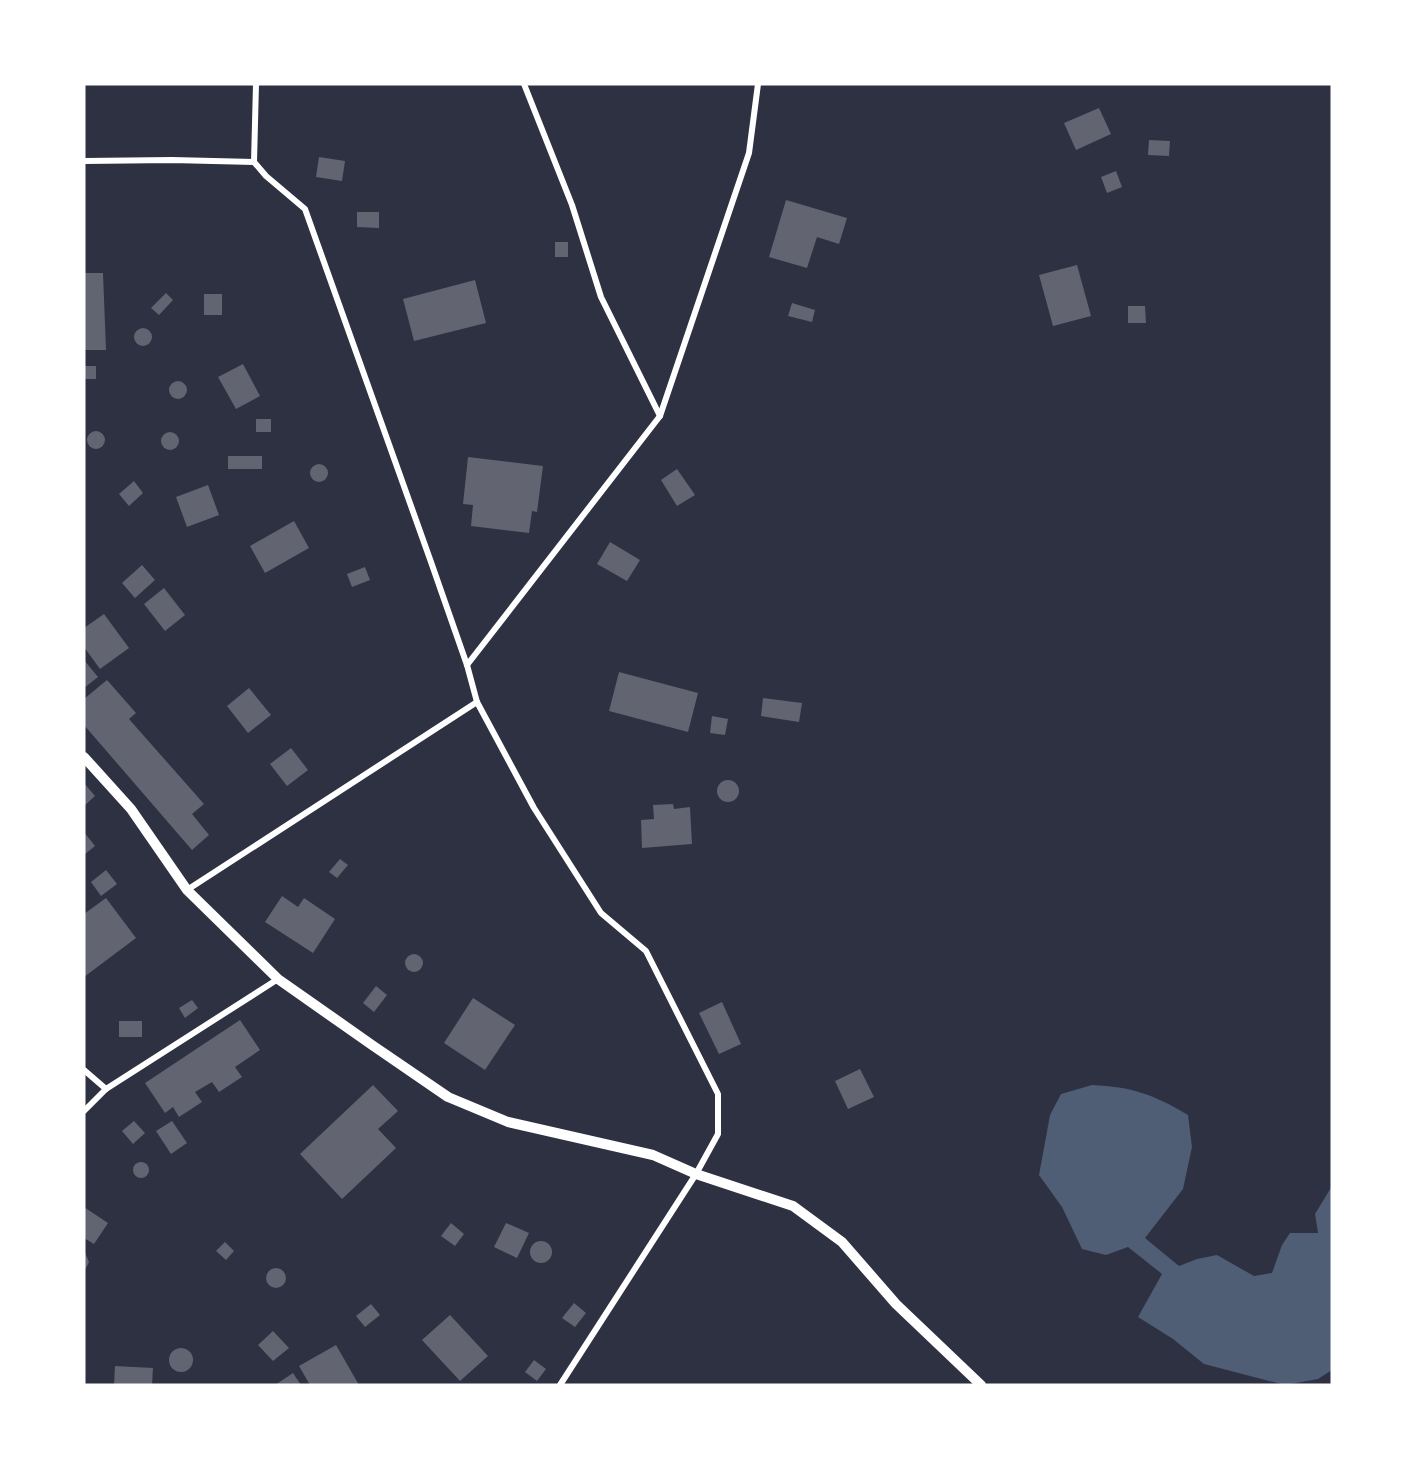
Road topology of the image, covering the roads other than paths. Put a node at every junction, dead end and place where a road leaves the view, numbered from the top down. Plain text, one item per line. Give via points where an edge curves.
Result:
1 (256, 84) edge
2 (524, 84) edge
3 (758, 84) edge
4 (84, 161) edge
5 (254, 162) junction
6 (660, 416) junction
7 (467, 665) junction
8 (477, 702) junction
9 (84, 757) edge
10 (187, 890) junction
11 (278, 979) junction
12 (84, 1070) edge
13 (106, 1089) junction
14 (84, 1111) edge
15 (696, 1174) junction
16 (560, 1385) edge
17 (981, 1385) edge

1 - 5 street
2 - 6 street via 572,205 602,297
3 - 6 street via 749,153
4 - 5 street
5 - 7 street via 305,209
6 - 7 street
7 - 8 street
8 - 10 street
8 - 15 street via 534,808 601,913 646,951 718,1094 718,1134
9 - 10 street via 131,808
10 - 11 street
11 - 13 street
11 - 15 street via 448,1097 508,1122 653,1155
12 - 13 street
13 - 14 street
15 - 16 street
15 - 17 street via 793,1206 834,1236 896,1304

